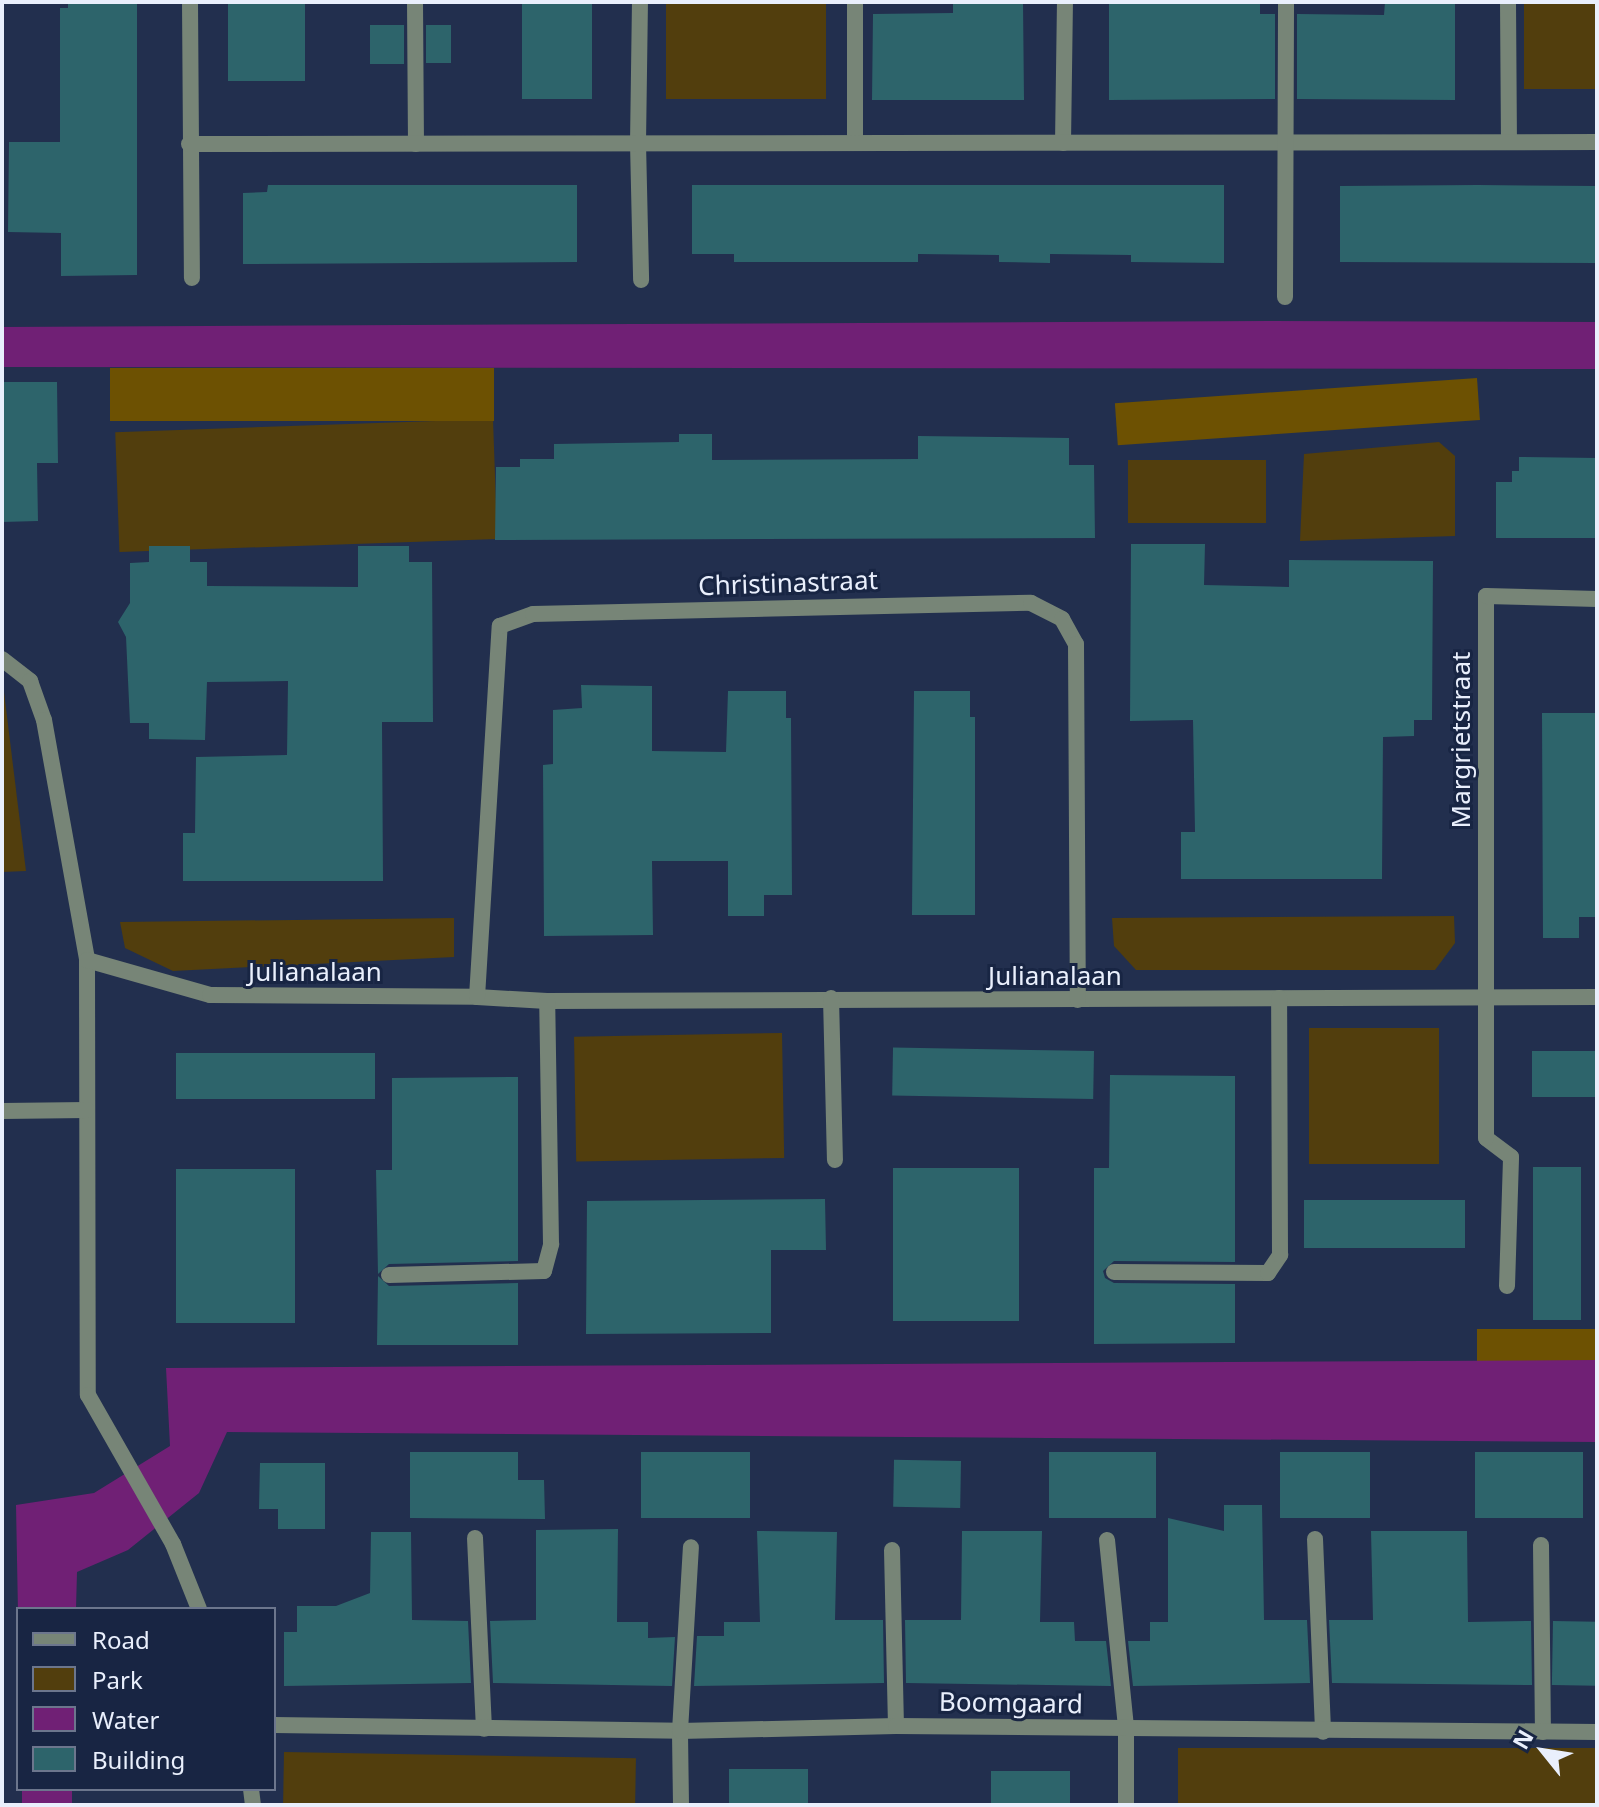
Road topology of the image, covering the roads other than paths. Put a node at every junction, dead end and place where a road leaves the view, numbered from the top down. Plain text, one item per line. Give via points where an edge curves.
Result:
1 (190, 2) edge
2 (415, 2) edge
3 (640, 2) edge
4 (855, 2) edge
5 (1065, 2) edge
6 (1286, 2) edge
7 (1508, 2) edge
8 (1285, 142) junction
9 (1509, 142) junction
10 (1597, 142) edge
11 (638, 143) junction
12 (855, 143) junction
13 (1063, 143) junction
14 (189, 144) junction
15 (416, 144) junction
16 (192, 278) dead end
17 (641, 280) dead end
18 (1285, 297) dead end
19 (1597, 599) edge
20 (2, 659) edge
21 (87, 960) junction
22 (1485, 995) junction
23 (477, 997) junction
24 (1597, 997) edge
25 (831, 998) junction
26 (1279, 998) junction
27 (1078, 1000) junction
28 (547, 1001) junction
29 (87, 1110) junction
30 (2, 1111) edge
31 (835, 1160) dead end
32 (1114, 1272) dead end
33 (389, 1275) dead end
34 (1507, 1286) dead end
35 (475, 1538) dead end
36 (1315, 1539) dead end
37 (1107, 1540) dead end
38 (1541, 1545) dead end
39 (691, 1547) dead end
40 (892, 1550) dead end
41 (198, 1607) edge
42 (276, 1725) edge
43 (896, 1726) junction
44 (1126, 1728) junction
45 (484, 1729) junction
46 (680, 1731) junction
47 (1323, 1732) junction
48 (1543, 1732) junction
49 (1597, 1732) edge
50 (681, 1805) edge
51 (1126, 1805) edge

1 - 14 street
2 - 15 street
3 - 11 street
4 - 12 street
5 - 13 street
6 - 8 street
7 - 9 street
8 - 9 street
8 - 13 street
8 - 18 street
9 - 10 street
11 - 12 street
11 - 15 street
11 - 17 street
12 - 13 street
14 - 15 street
14 - 16 street
19 - 22 street, Margrietstraat via 1486,596
20 - 21 street via 30,681 44,720
21 - 23 street, Julianalaan via 210,995
21 - 29 street
22 - 24 street, Julianalaan
22 - 26 street, Julianalaan
22 - 34 street via 1486,1138 1511,1157
23 - 27 street, Christinastraat via 500,626 533,614 1031,603 1062,619 1076,644
23 - 28 street, Julianalaan
25 - 27 street, Julianalaan
25 - 28 street, Julianalaan
25 - 31 street
26 - 27 street, Julianalaan
26 - 32 street via 1280,1255 1268,1273
28 - 33 street via 551,1244 544,1271
29 - 30 street
29 - 41 street via 88,1395 173,1544
35 - 45 street
36 - 47 street
37 - 44 street, Boomgaard
38 - 48 street
39 - 46 street
40 - 43 street
42 - 45 street, Boomgaard
43 - 44 street, Boomgaard
43 - 46 street, Boomgaard
44 - 47 street, Boomgaard
44 - 51 street, Boomgaard
45 - 46 street, Boomgaard
46 - 50 street
47 - 48 street, Boomgaard
48 - 49 street, Boomgaard

